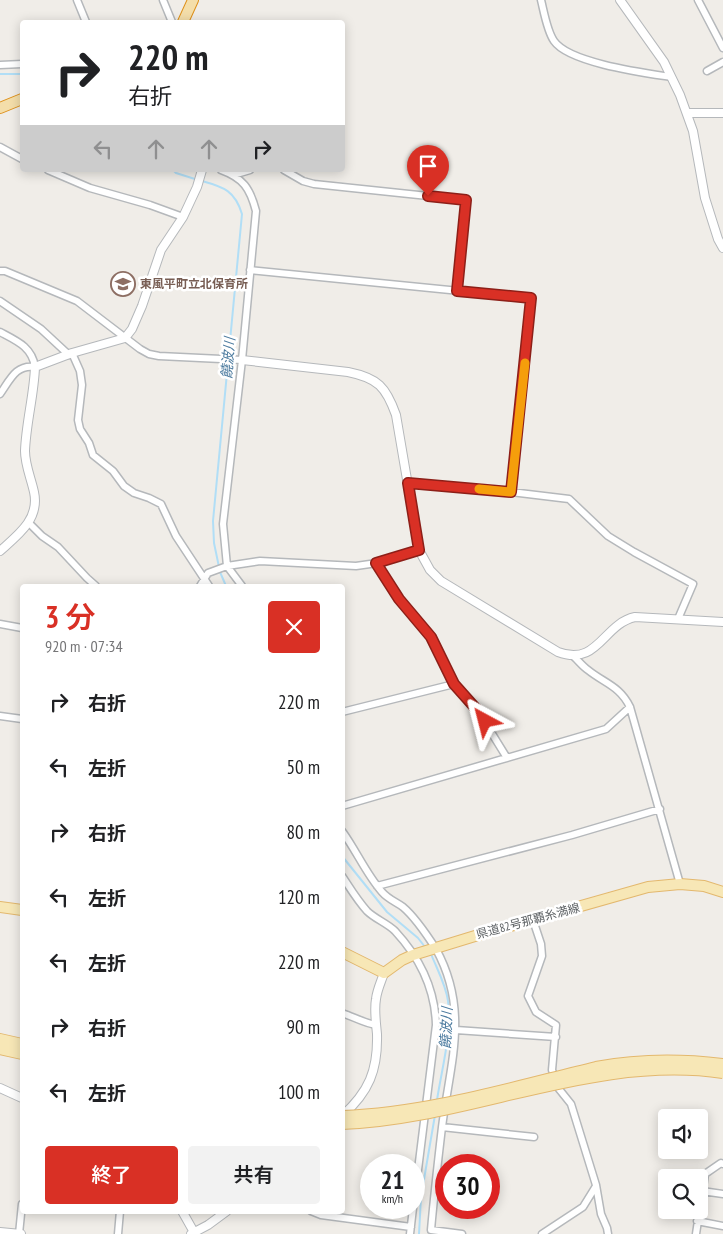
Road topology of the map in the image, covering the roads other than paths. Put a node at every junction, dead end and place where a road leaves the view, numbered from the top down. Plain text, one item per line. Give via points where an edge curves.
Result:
1 (77, 0) edge
2 (164, 0) edge
3 (194, 0) edge
4 (542, 0) edge
5 (620, 0) edge
6 (698, 0) edge
7 (85, 20) edge
8 (171, 20) edge
9 (184, 20) edge
10 (723, 48) edge
11 (723, 62) edge
12 (20, 64) edge
13 (0, 65) edge
14 (707, 71) dead end
15 (672, 77) junction
16 (20, 100) edge
17 (0, 108) edge
18 (687, 113) junction
19 (723, 113) edge
20 (0, 147) edge
21 (20, 158) edge
22 (53, 172) edge
23 (202, 172) edge
24 (226, 172) edge
25 (243, 172) edge
26 (287, 172) edge
27 (233, 175) junction
28 (183, 217) junction
29 (723, 248) edge
30 (250, 270) junction
31 (0, 271) edge
32 (457, 291) junction
33 (0, 301) edge
34 (0, 332) edge
35 (125, 338) junction
36 (70, 354) junction
37 (240, 360) junction
38 (35, 367) junction
39 (0, 394) edge
40 (408, 483) junction
41 (511, 492) junction
42 (29, 524) junction
43 (419, 550) junction
44 (0, 551) edge
45 (376, 563) junction
46 (225, 566) junction
47 (206, 576) junction
48 (94, 584) edge
49 (201, 584) edge
50 (208, 584) edge
51 (240, 584) edge
52 (678, 619) junction
53 (723, 622) edge
54 (0, 624) edge
55 (20, 628) edge
56 (573, 656) junction
57 (454, 684) junction
58 (630, 707) junction
59 (345, 711) edge
60 (0, 716) edge
61 (20, 719) edge
62 (508, 758) junction
63 (345, 805) edge
64 (660, 809) junction
65 (345, 836) edge
66 (345, 881) edge
67 (680, 884) junction
68 (377, 886) junction
69 (723, 892) edge
70 (0, 907) edge
71 (20, 910) edge
72 (532, 920) junction
73 (433, 949) junction
74 (345, 954) edge
75 (416, 954) junction
76 (384, 973) junction
77 (345, 1014) edge
78 (376, 1025) junction
79 (456, 1030) junction
80 (556, 1037) junction
81 (20, 1044) edge
82 (0, 1047) edge
83 (20, 1053) edge
84 (723, 1064) edge
85 (723, 1073) edge
86 (0, 1088) edge
87 (20, 1097) edge
88 (345, 1113) edge
89 (345, 1116) edge
90 (345, 1124) edge
91 (442, 1127) junction
92 (534, 1137) dead end
93 (420, 1154) edge
94 (723, 1164) edge
95 (708, 1172) edge
96 (596, 1185) junction
97 (708, 1193) edge
98 (723, 1194) edge
99 (20, 1214) edge
100 (120, 1214) edge
101 (183, 1214) edge
102 (223, 1214) edge
103 (318, 1214) edge
104 (697, 1221) joint
105 (723, 1226) edge
106 (410, 1230) edge
107 (0, 1232) edge
108 (431, 1232) edge
109 (17, 1234) edge
110 (118, 1234) edge
111 (193, 1234) edge
112 (462, 1234) edge
113 (542, 1234) edge
114 (608, 1234) edge
115 (696, 1234) edge

1 - 7 street
2 - 8 street
3 - 9 highway
4 - 15 street via 552,36 561,49 591,61
5 - 15 street
6 - 10 street
11 - 14 street
12 - 13 street
15 - 18 street
16 - 17 highway
18 - 19 street
18 - 29 street via 694,131 705,198
20 - 21 street
22 - 28 street via 90,188
23 - 28 street
24 - 27 street
25 - 27 street
26 - 32 street via 314,184 466,200
27 - 30 street via 252,195 256,210
28 - 35 street via 161,250 142,306
30 - 32 street
30 - 37 street
31 - 35 street via 5,270 77,301
32 - 41 street via 531,298
33 - 36 street
34 - 38 street via 28,348
35 - 36 street
35 - 37 street via 149,354 159,356
36 - 38 street
36 - 47 street via 80,371 82,385 80,429 93,455 113,471 124,486 161,504 176,536
37 - 40 street via 362,374 374,380 386,393 396,415
37 - 46 street via 223,524
38 - 39 street via 21,368
38 - 42 street via 25,451 34,494
40 - 41 street
40 - 43 street
41 - 52 street via 569,499 608,536 693,584
42 - 44 street
42 - 48 street via 58,547
43 - 45 street
43 - 56 street via 430,570 441,581 558,652
45 - 46 street via 356,566 260,561
45 - 57 street via 399,599 431,637
46 - 47 street
46 - 51 street
47 - 49 street
47 - 50 street
52 - 53 street
52 - 56 street via 626,619 592,651
54 - 55 street
56 - 58 street via 588,671 618,690
57 - 59 street
57 - 62 street via 478,711
58 - 62 street via 606,729
58 - 64 street
60 - 61 street
62 - 63 street
64 - 67 street
64 - 68 street
65 - 68 street
66 - 75 street via 369,913 394,931
67 - 69 main road, 県道82号那覇糸満線
67 - 72 main road, 県道82号那覇糸満線 via 648,887
68 - 73 street via 412,916
70 - 71 main road
72 - 73 main road, 県道82号那覇糸満線
72 - 80 street via 542,956 528,996 536,1012 556,1025
73 - 75 main road, 県道82号那覇糸満線
73 - 79 street via 451,984
74 - 76 main road
75 - 76 main road, 県道82号那覇糸満線
75 - 93 street via 430,987 436,1025
76 - 78 street via 375,1002
77 - 78 street
78 - 88 street via 374,1070 366,1090
79 - 80 street
79 - 91 street
80 - 96 street via 552,1070 559,1089 571,1104
81 - 82 main road
82 - 83 main road
84 - 89 main road, bridge via 659,1060 609,1065 418,1108
85 - 90 main road, bridge via 678,1069 623,1072 421,1115
86 - 87 street
91 - 92 street
91 - 108 street
94 - 95 street
96 - 113 street via 583,1207
96 - 114 street
97 - 98 street
99 - 109 street
100 - 110 street
101 - 111 street
102 - 111 street
103 - 106 street
104 - 105 street
104 - 115 street
107 - 109 street
108 - 112 street

